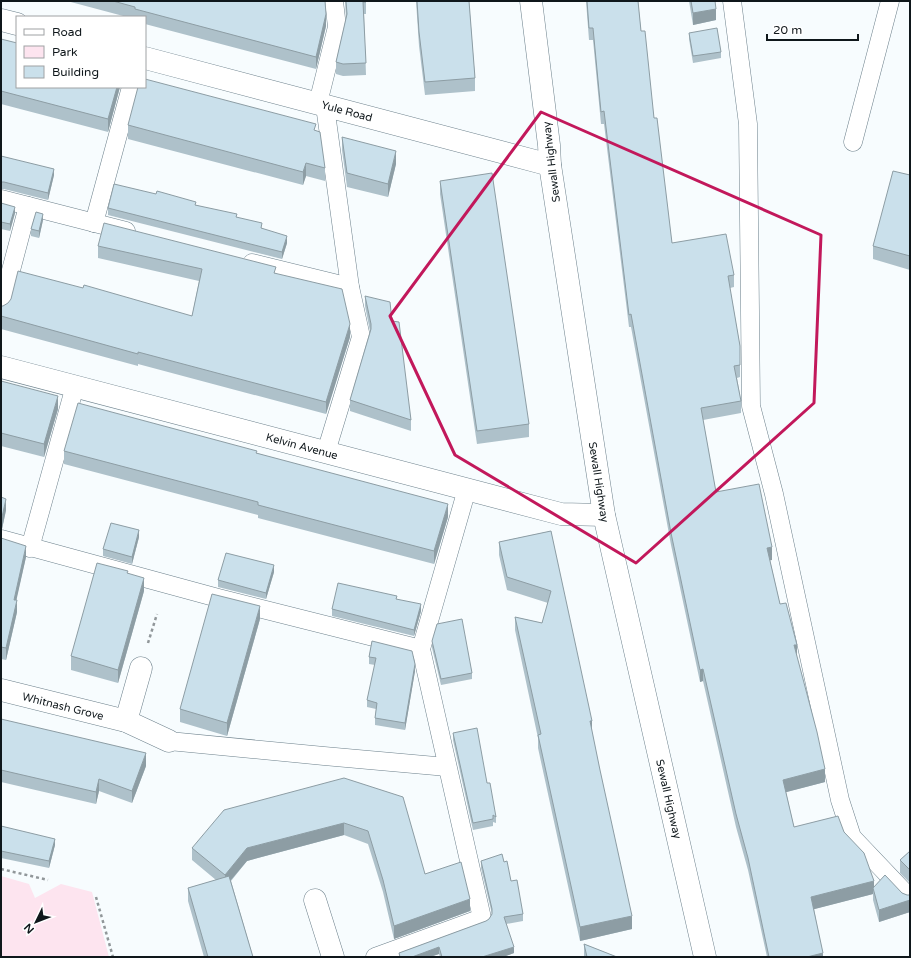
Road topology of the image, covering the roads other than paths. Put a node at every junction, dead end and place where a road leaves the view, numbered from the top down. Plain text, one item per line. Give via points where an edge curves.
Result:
1 (334, 1) edge
2 (531, 1) edge
3 (732, 1) edge
4 (890, 1) edge
5 (1, 20) edge
6 (16, 24) edge
7 (146, 58) edge
8 (131, 88) edge
9 (322, 104) junction
10 (853, 142) dead end
11 (550, 165) junction
12 (1, 199) edge
13 (28, 206) junction
14 (94, 223) junction
15 (138, 234) edge
16 (235, 258) edge
17 (350, 288) junction
18 (1, 308) edge
19 (1, 366) edge
20 (75, 386) junction
21 (326, 452) junction
22 (468, 489) junction
23 (604, 515) junction
24 (1, 539) edge
25 (30, 548) junction
26 (421, 649) junction
27 (141, 668) dead end
28 (1, 690) edge
29 (126, 721) junction
30 (169, 740) joint
31 (448, 767) junction
32 (910, 898) edge
33 (315, 900) dead end
34 (333, 957) edge
35 (375, 957) edge
36 (705, 957) edge

1 - 9 lane via 336,27
2 - 11 street, Sewall Highway
3 - 32 lane via 748,124 751,406 774,494 840,800 852,837
4 - 10 lane
5 - 6 street
7 - 9 street, Yule Road
8 - 14 lane
9 - 11 street, Yule Road
9 - 17 lane
11 - 23 street, Sewall Highway
12 - 13 lane
13 - 14 lane
13 - 18 lane
14 - 15 lane
16 - 17 lane
17 - 21 lane via 361,337
19 - 20 street, Kelvin Avenue
20 - 21 street, Kelvin Avenue
20 - 25 lane
21 - 22 street, Kelvin Avenue
22 - 23 street, Kelvin Avenue via 561,514
22 - 26 lane
23 - 36 street, Sewall Highway
24 - 25 lane
25 - 26 lane
26 - 31 lane
27 - 29 street
28 - 29 street, Whitnash Grove
29 - 30 street, Whitnash Grove
30 - 31 lane
31 - 35 lane via 482,918
33 - 34 street

